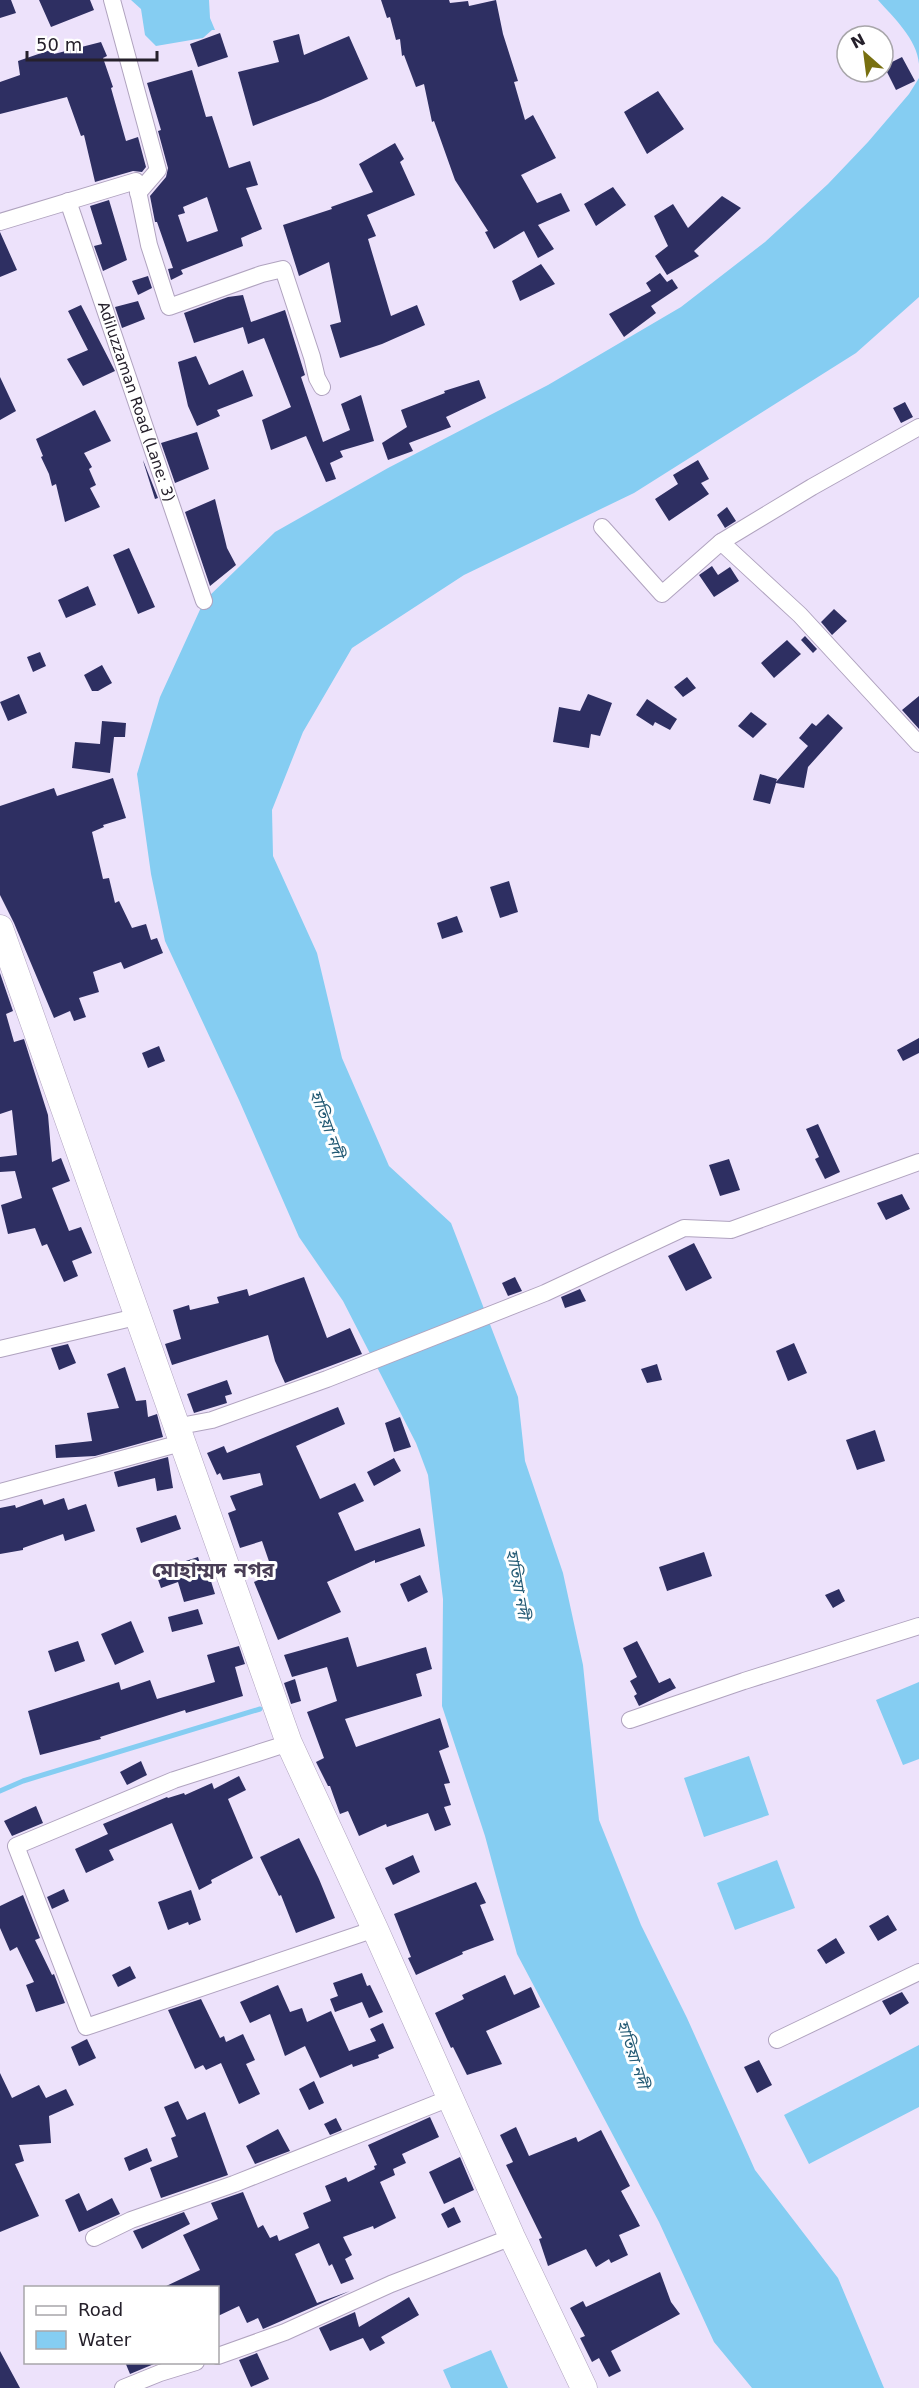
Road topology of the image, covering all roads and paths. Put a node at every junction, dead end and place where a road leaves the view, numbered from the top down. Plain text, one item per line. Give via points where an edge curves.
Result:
1 (111, 0) edge
2 (138, 193) junction
3 (68, 201) junction
4 (0, 222) edge
5 (322, 387) dead end
6 (919, 427) edge
7 (602, 527) dead end
8 (722, 542) junction
9 (204, 601) dead end
10 (919, 744) edge
11 (0, 928) edge
12 (919, 1162) edge
13 (136, 1317) junction
14 (0, 1348) edge
15 (178, 1435) junction
16 (0, 1492) edge
17 (919, 1626) edge
18 (630, 1719) dead end
19 (289, 1743) junction
20 (375, 1929) junction
21 (919, 1972) edge
22 (777, 2040) dead end
23 (450, 2098) junction
24 (512, 2237) junction
25 (94, 2238) dead end
26 (219, 2356) edge
27 (189, 2364) edge
28 (123, 2388) edge
29 (584, 2388) edge

1 - 2 street via 158,170
2 - 3 street via 136,182
2 - 5 street via 169,307 283,269
3 - 4 street
3 - 9 street, Adiluzzaman Road (Lane: 3)
6 - 8 street
7 - 8 street via 662,594
8 - 10 street via 800,615
11 - 13 main road
12 - 15 street via 731,1230 684,1228 545,1293
13 - 14 street
13 - 15 main road
15 - 16 street
15 - 19 main road
17 - 18 street
19 - 20 main road
19 - 20 street via 174,1780 16,1846 86,2027
20 - 23 main road
21 - 22 street
23 - 24 main road
23 - 25 street via 234,2184 131,2220
24 - 26 street
24 - 29 main road
27 - 28 street

